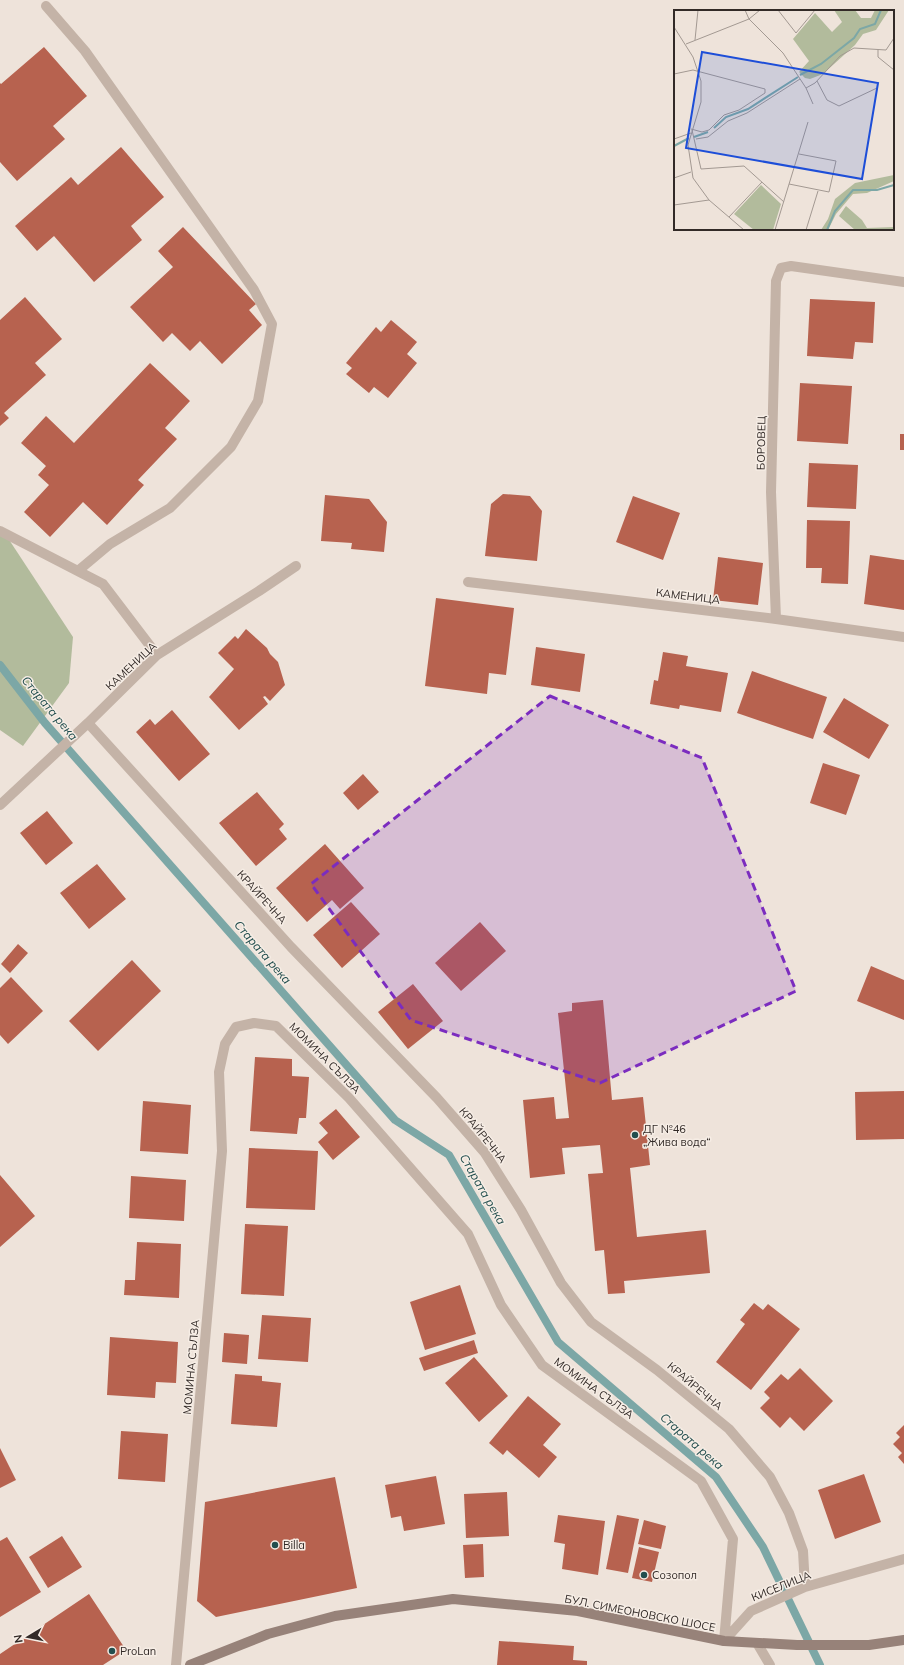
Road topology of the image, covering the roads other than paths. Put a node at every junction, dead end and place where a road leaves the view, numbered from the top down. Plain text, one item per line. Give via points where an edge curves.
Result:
1 (46, 6) dead end
2 (904, 282) edge
3 (0, 531) edge
4 (296, 566) dead end
5 (79, 570) junction
6 (468, 582) dead end
7 (776, 619) junction
8 (904, 637) edge
9 (157, 655) junction
10 (88, 723) junction
11 (0, 805) edge
12 (904, 1559) edge
13 (805, 1587) junction
14 (904, 1640) edge
15 (724, 1641) junction
16 (757, 1643) junction
17 (176, 1665) edge
18 (190, 1665) edge
19 (770, 1665) edge

1 - 5 street via 85,51 254,290 272,324 258,401 232,447 170,508 110,544
2 - 7 street, БОРОВЕЦ via 791,266 781,268 776,281 771,492
3 - 5 street
4 - 9 street, КАМЕНИЦА
5 - 9 street via 103,584
6 - 7 street, КАМЕНИЦА
7 - 8 street, КАМЕНИЦА
9 - 10 street, КАМЕНИЦА
10 - 11 street, КАМЕНИЦА
10 - 13 street, КРАЙРЕЧНА via 291,947 437,1098 485,1153 521,1210 561,1283 591,1322 657,1370 729,1429 770,1477 789,1513 803,1551
12 - 13 street, КИСЕЛИЦА
13 - 15 street, КИСЕЛИЦА via 751,1611
14 - 16 street, БУЛ. СИМЕОНОВСКО ШОСЕ via 869,1645
15 - 16 street, БУЛ. СИМЕОНОВСКО ШОСЕ
15 - 17 street, МОМИНА СЪЛЗА via 733,1539 701,1481 542,1365 501,1305 468,1234 332,1081 276,1026 254,1023 236,1027 225,1044 219,1072 222,1151
15 - 18 street, БУЛ. СИМЕОНОВСКО ШОСЕ via 578,1611 453,1599 335,1616 268,1634
16 - 19 street

